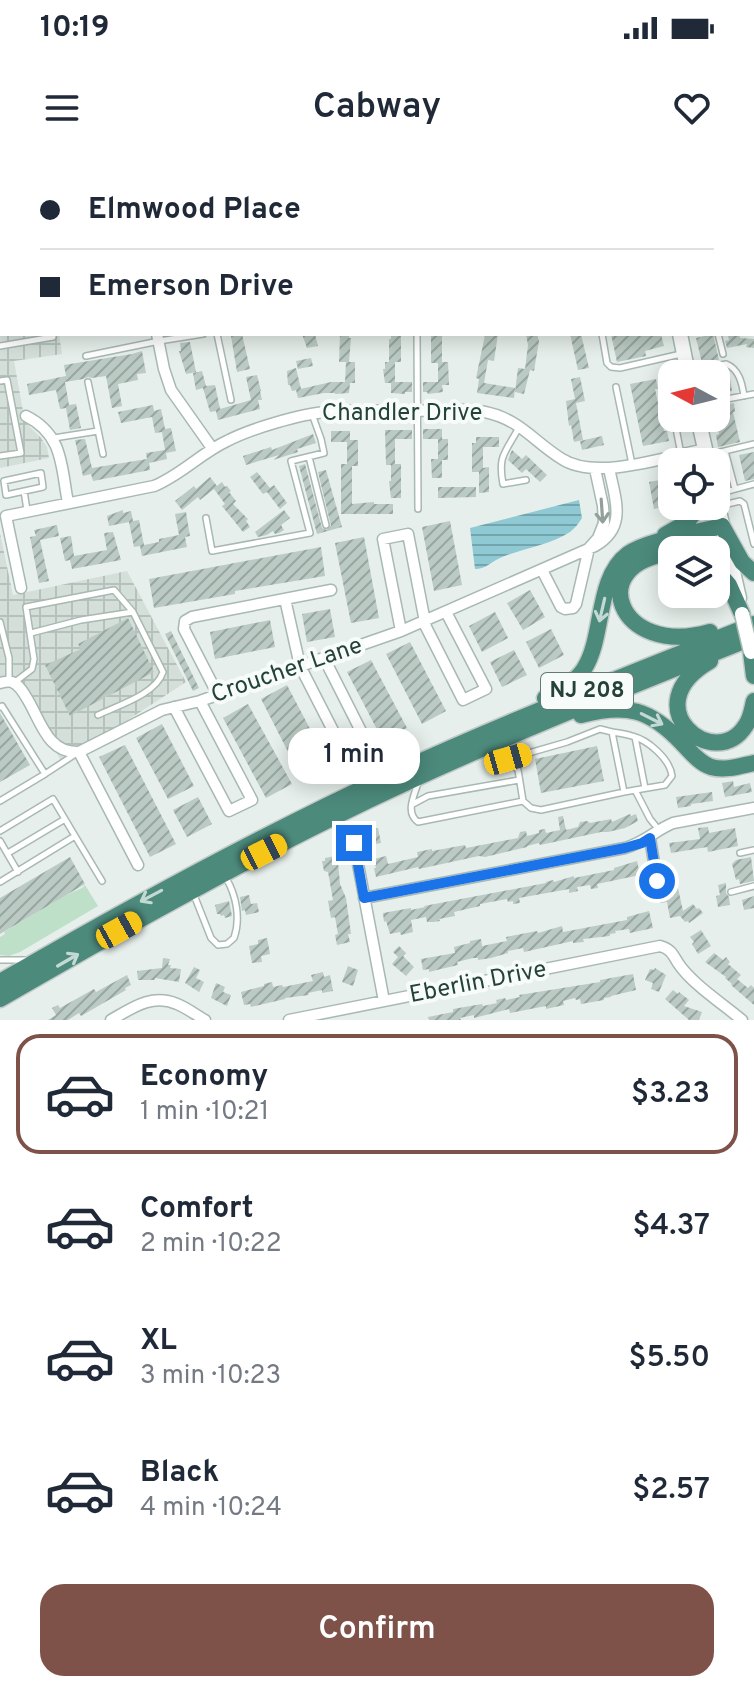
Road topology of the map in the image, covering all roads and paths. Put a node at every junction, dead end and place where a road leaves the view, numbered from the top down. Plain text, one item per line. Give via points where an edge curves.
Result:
1 (53, 336) edge
2 (217, 336) edge
3 (417, 336) edge
4 (602, 336) edge
5 (680, 336) edge
6 (718, 336) edge
7 (158, 337) edge
8 (0, 346) edge
9 (684, 353) junction
10 (723, 354) dead end
11 (86, 356) dead end
12 (683, 360) edge
13 (730, 366) edge
14 (0, 381) edge
15 (88, 382) dead end
16 (616, 387) dead end
17 (754, 394) edge
18 (744, 396) junction
19 (730, 398) edge
20 (231, 400) dead end
21 (418, 411) junction
22 (312, 413) junction
23 (26, 416) dead end
24 (518, 425) junction
25 (98, 431) junction
26 (53, 438) junction
27 (754, 444) edge
28 (212, 448) junction
29 (730, 450) edge
30 (103, 454) dead end
31 (0, 456) edge
32 (309, 457) junction
33 (658, 459) edge
34 (632, 464) junction
35 (609, 468) junction
36 (595, 469) junction
37 (730, 470) edge
38 (526, 480) dead end
39 (754, 484) edge
40 (735, 489) junction
41 (24, 491) junction
42 (730, 492) edge
43 (730, 501) edge
44 (68, 503) junction
45 (418, 509) dead end
46 (27, 512) junction
47 (206, 518) dead end
48 (688, 520) edge
49 (721, 520) edge
50 (326, 525) dead end
51 (722, 526) junction
52 (754, 544) edge
53 (589, 548) junction
54 (637, 549) junction
55 (658, 555) edge
56 (542, 570) junction
57 (754, 573) edge
58 (730, 587) edge
59 (21, 588) dead end
60 (331, 590) dead end
61 (285, 599) junction
62 (133, 612) junction
63 (446, 612) junction
64 (750, 619) edge
65 (0, 622) edge
66 (425, 622) junction
67 (401, 631) junction
68 (31, 633) junction
69 (753, 648) edge
70 (9, 658) junction
71 (324, 658) junction
72 (0, 661) edge
73 (300, 666) junction
74 (754, 676) edge
75 (8, 682) edge
76 (218, 695) junction
77 (200, 701) junction
78 (754, 701) edge
79 (0, 707) edge
80 (174, 707) junction
81 (98, 715) dead end
82 (612, 732) junction
83 (635, 736) junction
84 (494, 743) junction
85 (79, 752) junction
86 (508, 759) junction
87 (754, 763) edge
88 (420, 770) junction
89 (45, 774) junction
90 (519, 780) junction
91 (645, 788) junction
92 (635, 790) junction
93 (624, 792) junction
94 (0, 801) edge
95 (523, 801) junction
96 (412, 804) junction
97 (754, 808) edge
98 (65, 819) junction
99 (659, 830) junction
100 (0, 831) edge
101 (75, 836) junction
102 (650, 838) junction
103 (0, 841) edge
104 (354, 843) dead end
105 (754, 850) edge
106 (8, 853) junction
107 (740, 853) dead end
108 (138, 865) dead end
109 (18, 872) junction
110 (223, 873) junction
111 (102, 881) dead end
112 (657, 881) dead end
113 (0, 882) edge
114 (754, 886) edge
115 (193, 890) junction
116 (731, 892) dead end
117 (364, 898) junction
118 (41, 958) junction
119 (0, 960) edge
120 (0, 982) edge
121 (0, 999) edge
122 (384, 1001) junction
123 (736, 1018) edge
124 (111, 1020) edge
125 (205, 1020) edge
126 (289, 1020) edge

1 - 8 lane
2 - 20 lane
3 - 21 lane
4 - 9 lane via 611,367
5 - 9 main road
6 - 10 lane
7 - 11 lane
7 - 28 street via 171,390
9 - 12 main road
13 - 18 lane
14 - 31 lane via 7,380 21,453
15 - 25 lane
16 - 34 lane
17 - 18 lane
18 - 19 lane
21 - 22 street, Chandler Drive
21 - 24 street, Chandler Drive via 477,411
21 - 45 lane
22 - 28 street, Chandler Drive
22 - 32 lane via 324,453
23 - 26 street
24 - 36 street, Chandler Drive via 560,458
24 - 38 lane via 500,466 503,484
25 - 26 lane
25 - 30 lane
26 - 44 street
27 - 29 lane
28 - 44 street, Chandler Drive via 154,486
32 - 47 lane via 291,461 310,533 212,551
32 - 50 lane
33 - 34 street, Chandler Drive
34 - 35 street, Chandler Drive
35 - 36 street, Chandler Drive
35 - 53 street, Croucher Lane via 616,523 603,542
36 -> 53 street via 604,523
37 - 40 lane
39 - 40 lane
40 - 42 lane
41 - 41 lane via 43,487 41,473 4,481 6,495
41 - 46 lane
43 - 52 lane via 744,504
44 - 46 street, Chandler Drive
46 - 59 street, Chandler Drive via 6,516
48 - 54 highway
49 - 51 main road
51 - 54 highway
51 - 57 highway
51 - 64 main road
53 - 56 street, Croucher Lane
53 - 56 street via 576,604 570,609 561,607
54 -> 88 highway via 613,572 593,648 579,676
55 - 64 highway via 635,565 621,587 621,604 637,626 680,638
56 - 63 street, Croucher Lane
58 - 64 highway
60 - 61 street
61 - 73 street
61 - 76 street via 185,621 184,629
62 - 68 lane
62 - 68 lane via 114,590 26,607
62 - 81 lane via 162,677 154,687
63 - 66 street, Croucher Lane
63 - 66 street via 486,689 463,700
64 - 69 main road, bridge
64 - 88 highway, NJ 208 via 535,712
65 - 70 lane
66 - 67 street, Croucher Lane
66 - 67 street via 408,534 383,539
67 - 71 street, Croucher Lane
68 - 75 lane via 32,669
69 - 74 highway
69 - 78 highway via 696,671 679,694 678,714 694,736 719,742 743,730
69 - 84 highway, NJ 208
70 - 72 lane
70 - 75 lane
71 - 73 street, Croucher Lane
71 - 73 street via 367,743 345,754
73 - 76 street, Croucher Lane
75 - 85 street via 23,692 53,744
76 - 77 street, Croucher Lane
77 - 80 street, Croucher Lane
77 - 80 street via 252,800 229,811
79 - 89 lane
80 - 85 street, Croucher Lane
82 - 83 lane
82 - 86 lane via 600,729
82 - 93 lane
83 - 91 lane
83 - 91 lane via 671,767 665,785
84 - 86 lane
84 -> 87 highway via 584,714 629,710 662,723 711,767
84 - 88 highway, NJ 208
85 - 89 lane
85 - 108 street
86 - 90 lane
88 - 96 lane
88 - 110 highway, NJ 208
88 -> 118 highway, NJ 208 via 275,831
89 - 94 lane
90 - 95 lane
90 - 96 lane via 428,796
91 - 92 lane
92 - 93 lane
92 - 99 lane
93 - 95 lane via 541,810
95 - 96 lane via 418,822 412,818
97 - 99 street
98 - 100 lane via 53,799
98 - 101 lane
98 - 106 lane
99 - 102 street
101 - 109 lane
101 - 111 lane
102 - 112 street
102 - 117 street via 625,848
103 - 106 lane
104 - 117 street
105 - 107 lane
106 - 109 lane
109 - 113 lane
110 - 115 highway, NJ 208
110 - 115 lane via 238,919 231,941 213,941
114 - 116 lane
121 -> 115 highway, NJ 208
117 - 122 street
118 - 119 lane
118 - 120 highway, NJ 208
122 - 123 street, Eberlin Drive via 660,946
122 - 126 street, Eberlin Drive
124 - 125 street via 156,1000 176,1003

